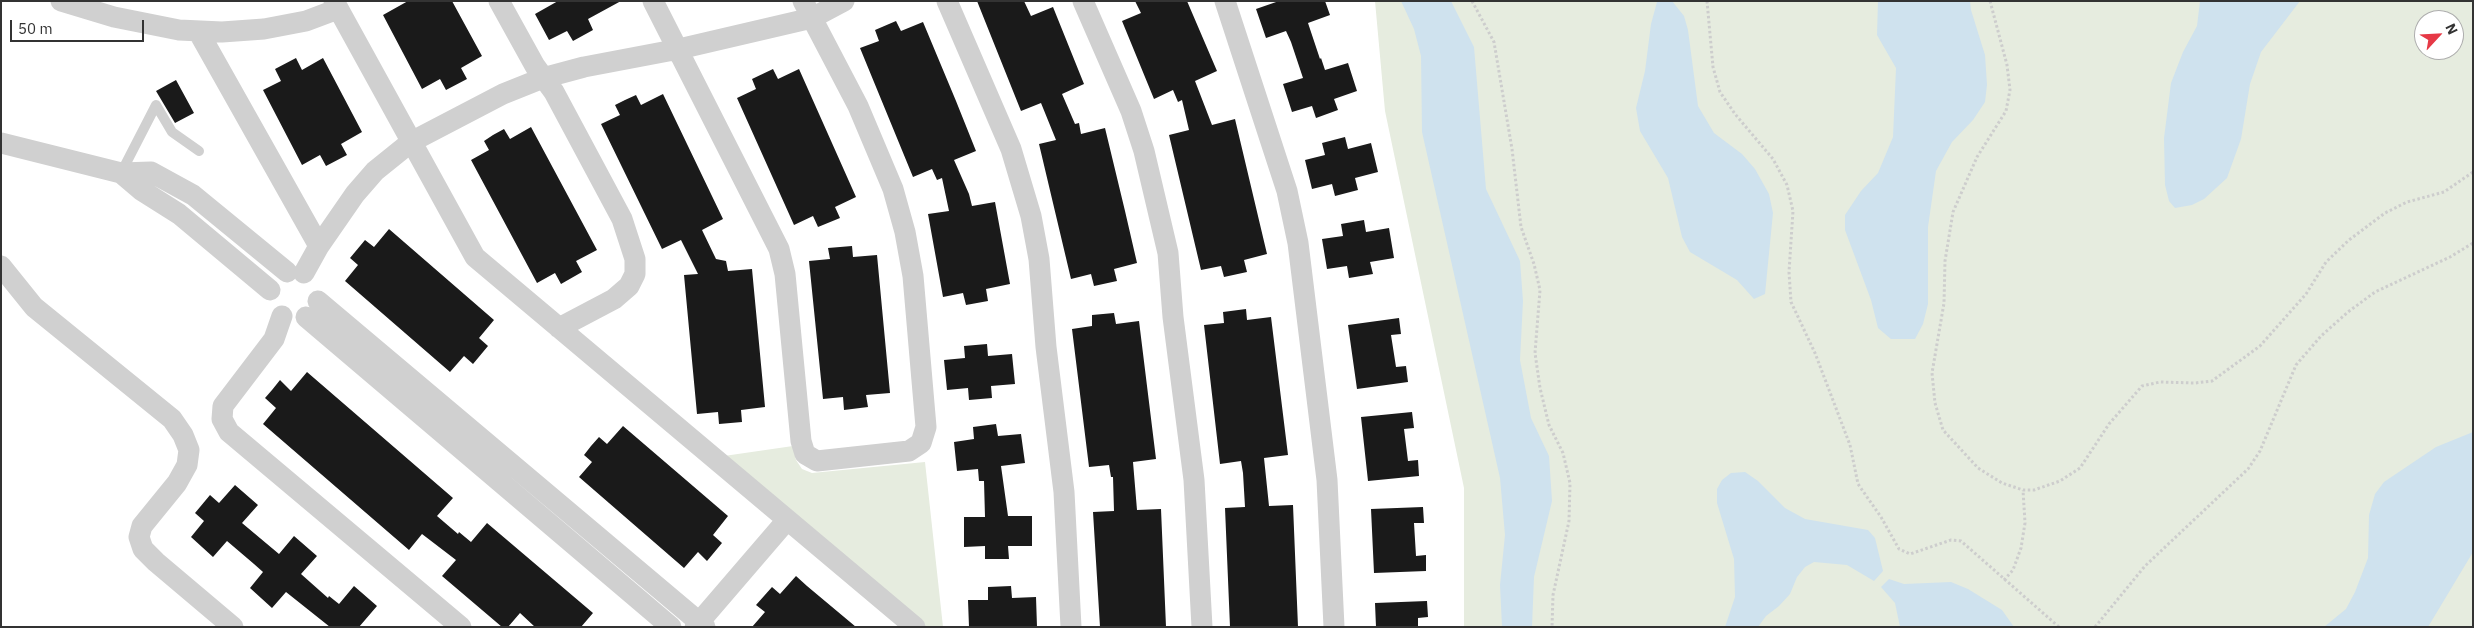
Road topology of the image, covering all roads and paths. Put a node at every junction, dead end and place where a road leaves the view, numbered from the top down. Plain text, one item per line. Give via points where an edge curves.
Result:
1 (61, 1) edge
2 (498, 1) edge
3 (653, 1) edge
4 (844, 1) edge
5 (947, 1) edge
6 (1083, 1) edge
7 (1226, 1) edge
8 (1472, 1) edge
9 (1707, 1) edge
10 (1990, 1) edge
11 (336, 5) edge
12 (118, 9) edge
13 (808, 10) edge
14 (198, 31) junction
15 (679, 50) junction
16 (543, 78) junction
17 (411, 142) junction
18 (1, 143) edge
19 (199, 151) dead end
20 (2473, 172) edge
21 (122, 173) junction
22 (2473, 243) edge
23 (318, 246) junction
24 (1, 266) edge
25 (295, 272) junction
26 (270, 290) junction
27 (312, 310) junction
28 (282, 316) junction
29 (559, 328) junction
30 (2023, 490) junction
31 (786, 520) junction
32 (2004, 580) junction
33 (700, 625) edge
34 (233, 627) edge
35 (461, 627) edge
36 (671, 627) edge
37 (915, 627) edge
38 (1071, 627) edge
39 (1202, 627) edge
40 (1334, 627) edge
41 (1552, 627) edge
42 (2059, 627) edge
43 (2095, 627) edge

1 - 12 street
2 - 16 street
3 - 15 street
4 - 13 street
5 - 38 street via 1011,149 1031,216 1039,259 1064,492
6 - 39 street via 1132,110 1168,253 1194,480
7 - 40 street via 1287,191 1298,243 1327,480
8 - 41 path via 1494,42 1521,226 1540,290 1535,353 1540,388 1549,425 1563,453 1570,483 1569,521 1553,595
9 - 32 path via 1713,67 1720,92 1773,159 1787,185 1793,211 1789,272 1791,302 1815,353 1850,445 1858,484 1899,549 1910,554 1950,540 1961,542
10 - 30 path via 2007,65 2010,90 2006,111 1977,157 1953,212 1945,261 1944,304 1932,373 1935,403 1943,430 1978,468 2002,484
11 - 14 street via 306,21 264,29
11 - 17 street
12 - 14 street via 179,30
13 - 15 street
13 - 15 street via 858,106 893,189 905,232 913,276 926,427 921,443 909,452 817,461 805,454 785,274 779,249
14 - 23 street
15 - 16 street via 584,67
16 - 17 street via 503,94
16 - 29 street via 554,92 622,219 635,259 635,274 629,286 614,299
17 - 23 street via 375,171 354,194
17 - 29 street via 475,257
18 - 21 street
19 - 21 lane via 172,132 156,105
20 - 30 path via 2444,192 2407,202 2385,213 2349,240 2326,262 2306,294 2260,346 2231,368 2212,381 2160,382 2142,386 2109,424 2080,468 2060,481 2034,490
21 - 25 street via 151,172 192,195
21 - 26 street via 179,214
22 - 43 path via 2375,292 2321,336 2296,365 2260,451 2248,469 2144,566
23 - 25 street
24 - 34 street via 34,307 172,419 183,435 189,450 187,465 177,483 142,526 139,537 143,549 150,556
25 - 26 street via 276,279
25 - 27 street via 313,280 318,290
26 - 28 street via 274,310
27 - 28 street via 294,320
27 - 33 street
27 - 36 street
28 - 35 street via 274,339 223,406 222,419 229,432
29 - 31 street
30 - 32 path via 2025,523 2021,548 2013,570
31 - 33 street
31 - 37 street
32 - 42 path

